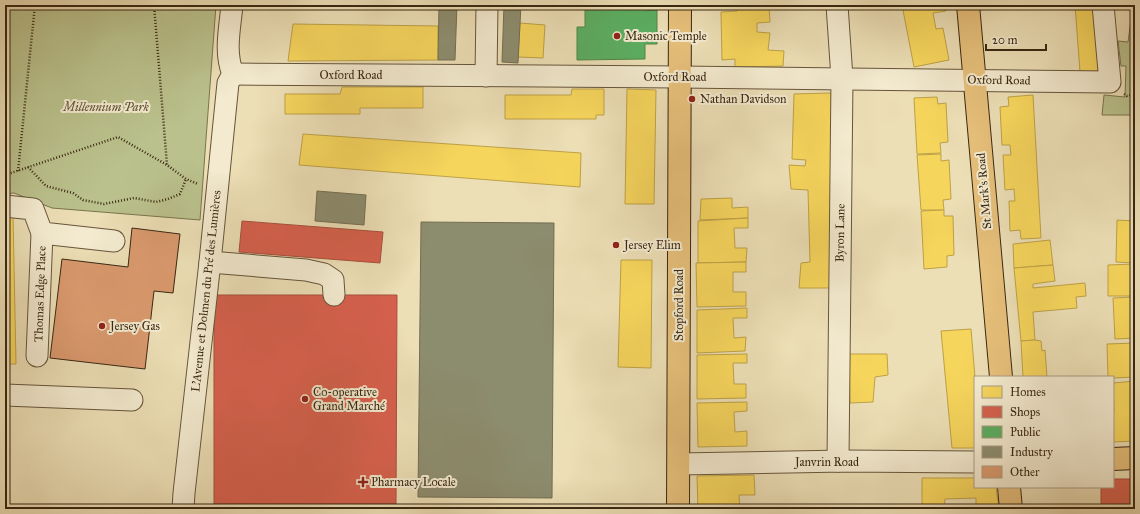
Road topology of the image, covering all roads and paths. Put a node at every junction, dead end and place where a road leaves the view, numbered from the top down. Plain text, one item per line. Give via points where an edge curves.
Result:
1 (35, 5) edge
2 (154, 5) edge
3 (232, 5) edge
4 (474, 5) edge
5 (488, 5) edge
6 (680, 5) edge
7 (837, 5) edge
8 (968, 5) edge
9 (1103, 5) edge
10 (233, 74) junction
11 (480, 76) junction
12 (680, 77) junction
13 (842, 78) junction
14 (974, 80) junction
15 (167, 165) junction
16 (28, 167) junction
17 (18, 171) junction
18 (5, 176) edge
19 (186, 179) junction
20 (217, 192) junction
21 (5, 206) edge
22 (42, 233) junction
23 (114, 241) dead end
24 (210, 262) junction
25 (334, 295) dead end
26 (37, 356) dead end
27 (1001, 376) edge
28 (5, 395) edge
29 (132, 400) dead end
30 (1135, 458) edge
31 (1114, 459) edge
32 (838, 461) junction
33 (974, 462) edge
34 (679, 464) junction
35 (1009, 488) edge
36 (184, 509) edge
37 (678, 509) edge
38 (1011, 509) edge

1 - 17 path
2 - 15 path
3 - 10 street via 228,53
4 - 11 street
5 - 11 street
6 - 12 main road, Stopford Road
7 - 13 street, Byron Lane
8 - 14 main road, St Mark's Road
9 - 14 street, Oxford Road via 1110,82
10 - 11 street, Oxford Road
10 - 20 street, L'Avenue et Dolmen du Pré des Lumières via 228,83
11 - 12 street, Oxford Road
12 - 13 street, Oxford Road
12 - 34 main road, Stopford Road
13 - 14 street, Oxford Road
13 - 32 street, Byron Lane
14 - 27 main road, St Mark's Road
15 - 16 path via 118,137
15 - 19 path
16 - 17 path
16 - 19 path via 46,186 73,193 83,200 104,204 134,198 156,202 168,199 180,194
17 - 18 path
19 - 20 path
20 - 24 street, L'Avenue et Dolmen du Pré des Lumières
21 - 22 street, Thomas Edge Place via 33,209
22 - 23 street, Thomas Edge Place
22 - 26 street, Thomas Edge Place
24 - 25 street via 306,270 324,274 333,280
24 - 36 street, L'Avenue et Dolmen du Pré des Lumières
28 - 29 street
30 - 31 main road
32 - 33 street, Janvrin Road
32 - 34 street, Janvrin Road
34 - 37 main road, Stopford Road
35 - 38 main road

